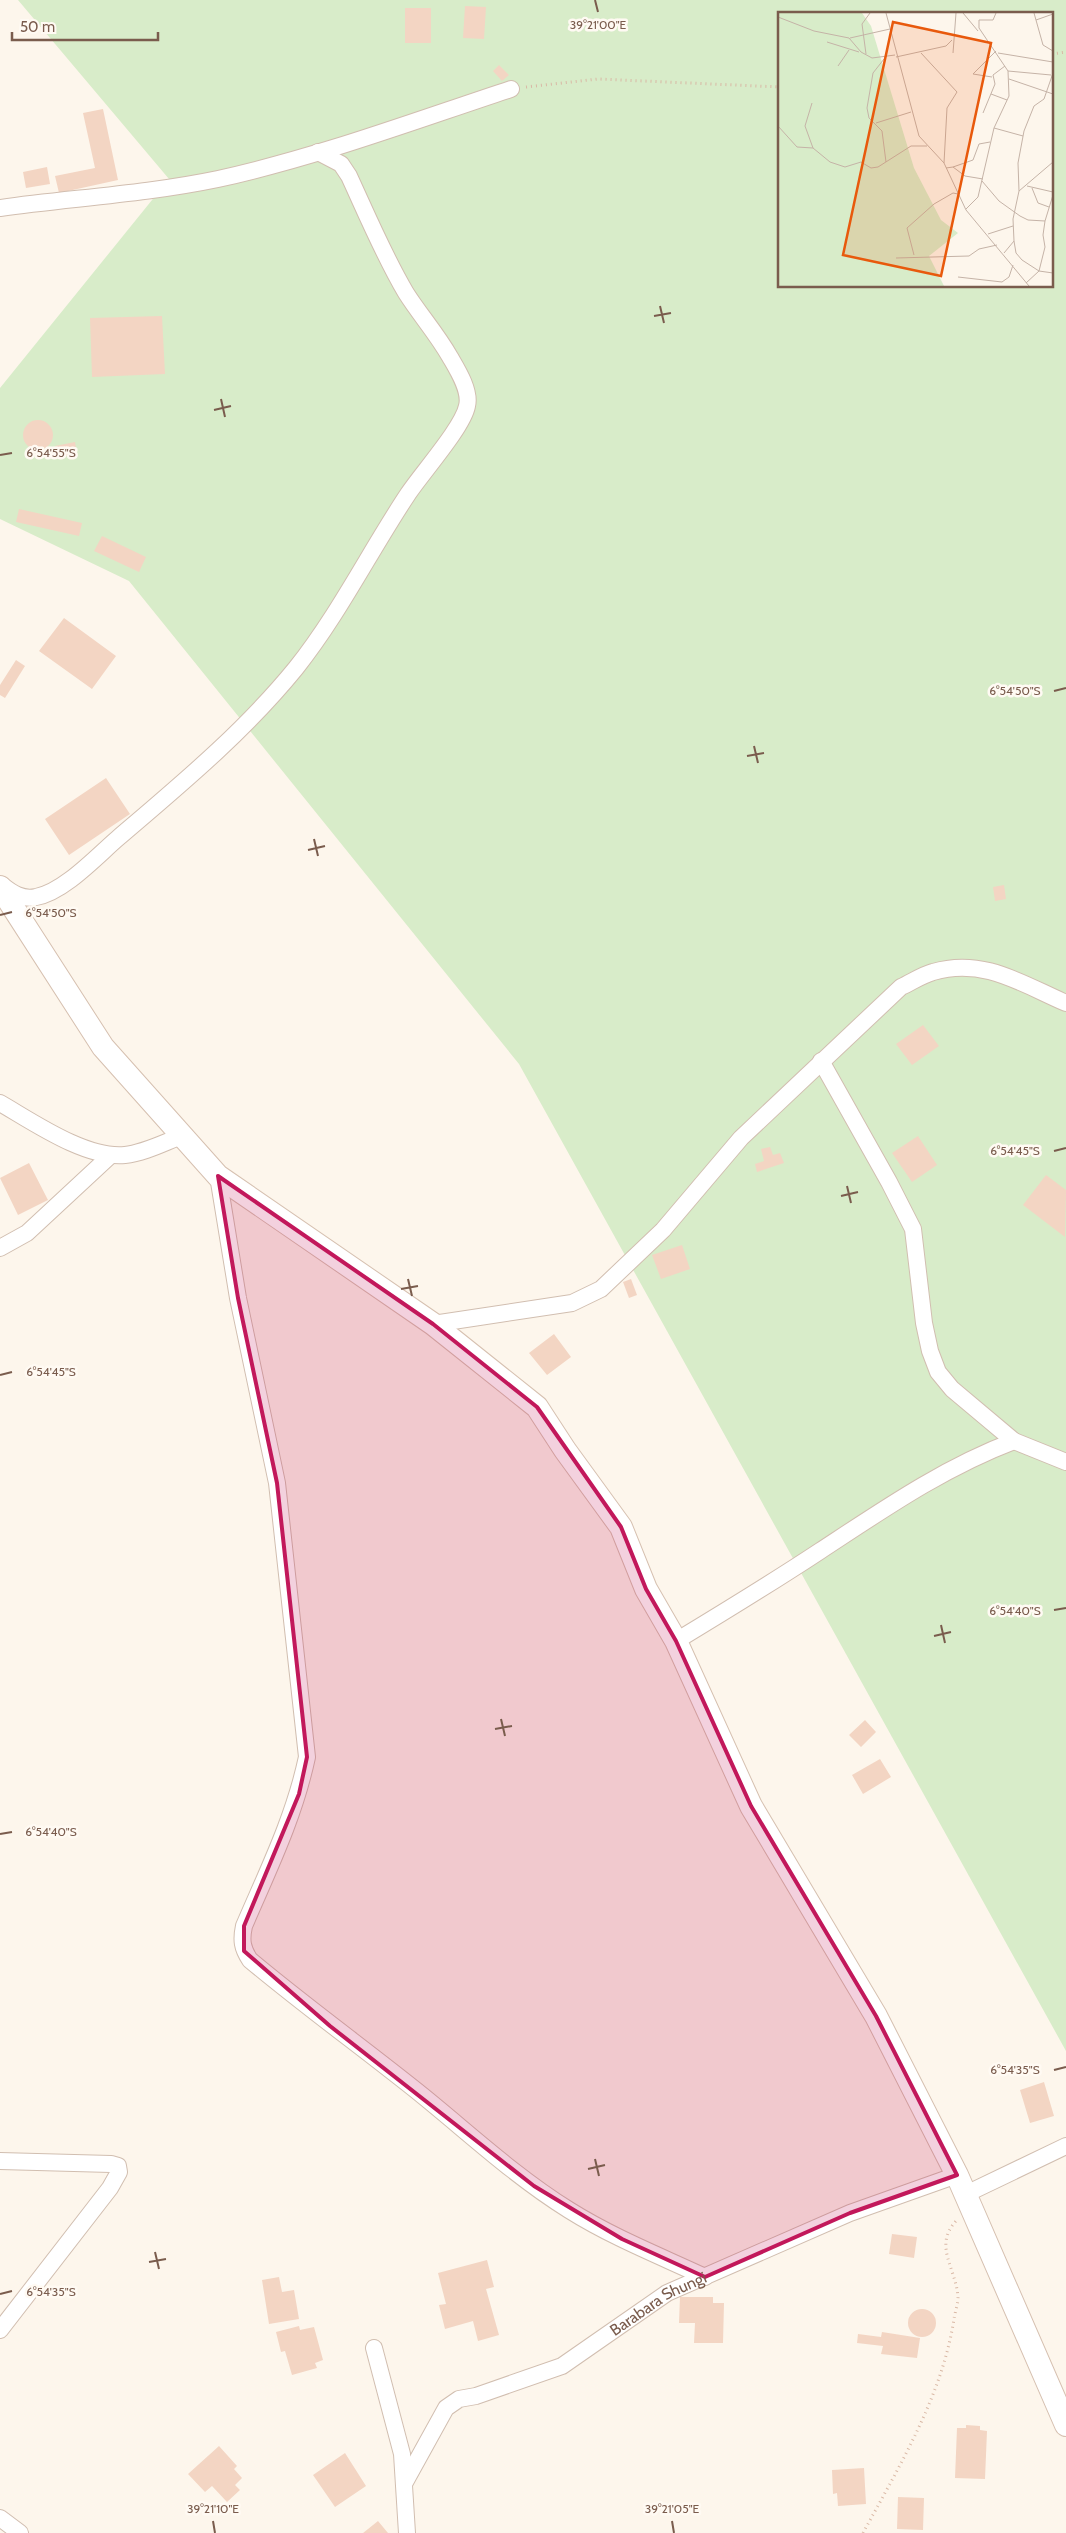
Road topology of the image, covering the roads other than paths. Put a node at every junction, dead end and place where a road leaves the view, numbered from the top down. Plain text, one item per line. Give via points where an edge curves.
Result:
1 (511, 89) road end
2 (318, 152) junction
3 (0, 208) edge
4 (0, 885) edge
5 (1066, 1003) edge
6 (821, 1061) junction
7 (0, 1103) edge
8 (184, 1135) junction
9 (111, 1155) junction
10 (218, 1176) junction
11 (0, 1248) edge
12 (433, 1324) junction
13 (1014, 1441) junction
14 (1066, 1462) edge
15 (676, 1642) junction
16 (1066, 2146) edge
17 (0, 2161) edge
18 (965, 2192) junction
19 (705, 2277) junction
20 (0, 2330) edge
21 (374, 2348) dead end
22 (1066, 2425) edge
23 (404, 2484) junction
24 (0, 2518) edge
25 (20, 2533) edge
26 (407, 2533) edge

1 - 2 street
2 - 3 street via 215,179 153,190
2 - 4 street via 341,164 349,176 408,296 457,368 468,404 462,418 410,491 335,613 301,660 234,735 55,890 36,897 15,896
4 - 8 street via 103,1047
5 - 6 street via 998,972 967,967 933,972 902,987
6 - 12 street via 741,1138 663,1230 601,1289 572,1303
6 - 13 street via 913,1229 924,1323 938,1372 952,1389
7 - 9 street via 48,1133
8 - 9 street via 126,1154
8 - 10 street
9 - 11 street via 27,1233
10 - 12 street
10 - 19 street via 238,1298 277,1483 307,1757 299,1794 244,1926 241,1939 244,1951 250,1960 323,2020 534,2186 570,2211 613,2234
12 - 15 street via 537,1407 621,1527 646,1589
13 - 14 street
13 - 15 street via 974,1456 915,1488
15 - 18 street via 751,1806 876,2016
16 - 18 street, Barabara Shungi
17 - 20 street via 112,2164 118,2166 119,2172
18 - 19 street, Barabara Shungi via 850,2213
18 - 22 street
19 - 23 street, Barabara Shungi via 667,2293 562,2366 459,2399 446,2408
21 - 23 street via 402,2454
23 - 26 street
24 - 25 street

